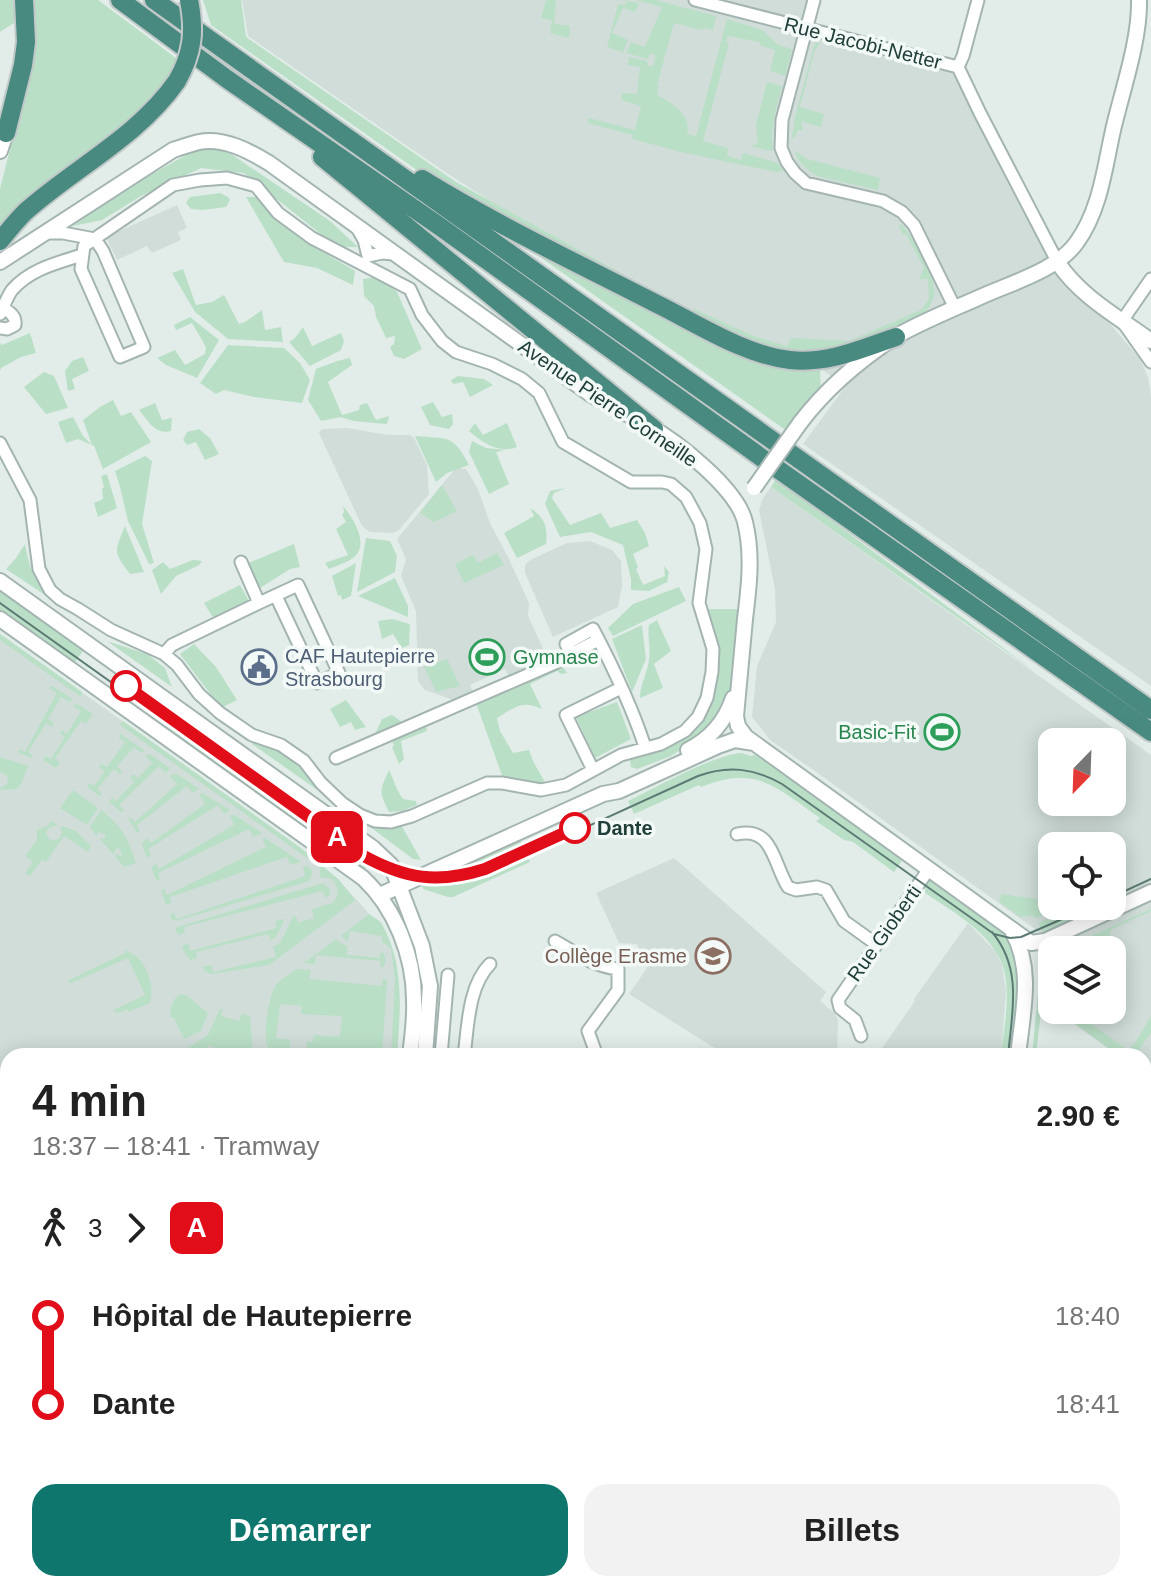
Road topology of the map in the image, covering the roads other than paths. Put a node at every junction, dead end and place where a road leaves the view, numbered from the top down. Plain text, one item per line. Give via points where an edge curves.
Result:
1 (24, 0) edge
2 (120, 0) edge
3 (154, 0) edge
4 (189, 0) edge
5 (695, 0) edge
6 (814, 0) edge
7 (978, 0) edge
8 (1139, 0) edge
9 (806, 28) junction
10 (224, 51) junction
11 (958, 67) junction
12 (227, 79) junction
13 (6, 133) joint
14 (0, 151) edge
15 (354, 222) junction
16 (43, 233) junction
17 (95, 239) junction
18 (0, 241) edge
19 (397, 254) junction
20 (82, 255) junction
21 (364, 260) junction
22 (0, 262) edge
23 (1058, 263) junction
24 (1151, 279) edge
25 (955, 308) junction
26 (2, 311) edge
27 (1122, 321) junction
28 (0, 328) edge
29 (896, 337) junction
30 (1151, 341) edge
31 (1151, 362) edge
32 (654, 429) junction
33 (0, 443) edge
34 (745, 520) junction
35 (241, 562) dead end
36 (0, 581) edge
37 (276, 596) junction
38 (60, 599) junction
39 (259, 603) junction
40 (48, 615) junction
41 (0, 619) edge
42 (164, 654) junction
43 (739, 680) junction
44 (621, 688) junction
45 (1151, 710) edge
46 (1151, 732) edge
47 (252, 735) junction
48 (754, 743) junction
49 (645, 747) junction
50 (240, 751) junction
51 (336, 758) dead end
52 (593, 770) junction
53 (603, 794) junction
54 (737, 834) dead end
55 (929, 869) junction
56 (400, 886) junction
57 (1151, 892) edge
58 (380, 895) junction
59 (1005, 924) junction
60 (1052, 936) edge
61 (555, 941) dead end
62 (1038, 942) edge
63 (876, 944) junction
64 (1038, 944) edge
65 (490, 964) dead end
66 (448, 975) dead end
67 (1025, 977) junction
68 (861, 1036) dead end
69 (411, 1048) edge
70 (426, 1048) edge
71 (442, 1048) edge
72 (465, 1048) edge
73 (594, 1048) edge
74 (1019, 1048) edge

1 - 13 highway via 23,65
2 - 12 highway
3 - 10 highway
4 - 18 highway, bridge via 193,35 186,62 167,96 22,214
5 - 9 street, Rue Jacobi-Netter
6 - 9 street
7 - 11 street
8 - 23 street via 1096,204 1078,240
9 - 11 street, Rue Jacobi-Netter
9 - 25 street via 780,134 787,162 806,183 883,201 902,212 914,225
10 - 29 highway via 452,197 737,344 775,358 817,361
10 - 45 highway
11 - 23 street, Rue Jacobi-Netter
12 - 32 highway
12 - 46 highway
13 - 14 street
15 - 16 street, Avenue Pierre Corneille via 253,154 208,141 173,150
15 - 19 street, Avenue Pierre Corneille
15 - 21 street via 364,240
16 - 17 street
16 - 22 street, Avenue Pierre Corneille
17 - 20 street via 84,246
17 - 20 street via 144,347 120,357 81,269
17 - 21 street via 173,185 227,178 256,186 278,213 312,238
19 - 21 street
19 - 32 street, Avenue Pierre Corneille via 590,394
20 - 26 street via 25,278
21 - 49 street via 410,289 422,315 456,352 492,364 539,393 563,442 631,482 671,484 686,497 706,549 699,603 713,649 712,672 698,717 685,731
23 - 25 street
23 - 27 street via 1078,288
24 - 27 street
25 - 29 street
26 - 28 street via 11,313 15,323 11,329
27 - 30 street
27 - 31 street
29 - 34 street, bridge via 831,388 800,423 747,500
32 - 34 street, Avenue Pierre Corneille via 719,480
33 - 38 street via 30,500 39,569
34 - 43 street, Avenue Pierre Corneille via 750,573
35 - 39 street
36 - 40 street
37 - 37 street via 298,585 339,673 317,683
37 - 39 street
38 - 40 street
38 - 42 street
39 - 42 street via 172,645
40 - 50 street
41 - 58 street
42 - 47 street via 199,694
43 - 48 street, Avenue Pierre Corneille via 738,726
43 - 53 street via 721,723 702,742
44 - 49 street
44 - 51 street via 598,640
44 - 52 street via 566,715
47 - 50 street
47 - 52 street via 281,745 304,761 342,803 375,821 412,816 487,783 558,788
48 - 53 street via 727,742
48 - 55 street, Avenue Pierre Corneille
49 - 52 street
50 - 56 street via 373,848 391,865
53 - 56 street
54 - 63 street via 763,837 788,887 826,890 844,921
55 - 59 street, Avenue Pierre Corneille
55 - 63 street, Rue Gioberti
56 - 58 street
56 - 70 street via 430,986
57 - 60 street
58 - 69 street via 413,979
59 - 62 street, Avenue Pierre Corneille via 1024,939
59 - 67 street, Avenue Pierre Corneille via 1022,952
61 - 73 street via 589,962 618,969 618,990 588,1031
63 - 68 street, Rue Gioberti via 838,1000
64 - 67 street, Avenue Pierre Corneille
65 - 72 street via 472,1001
66 - 71 street
67 - 74 street, Avenue Pierre Corneille

